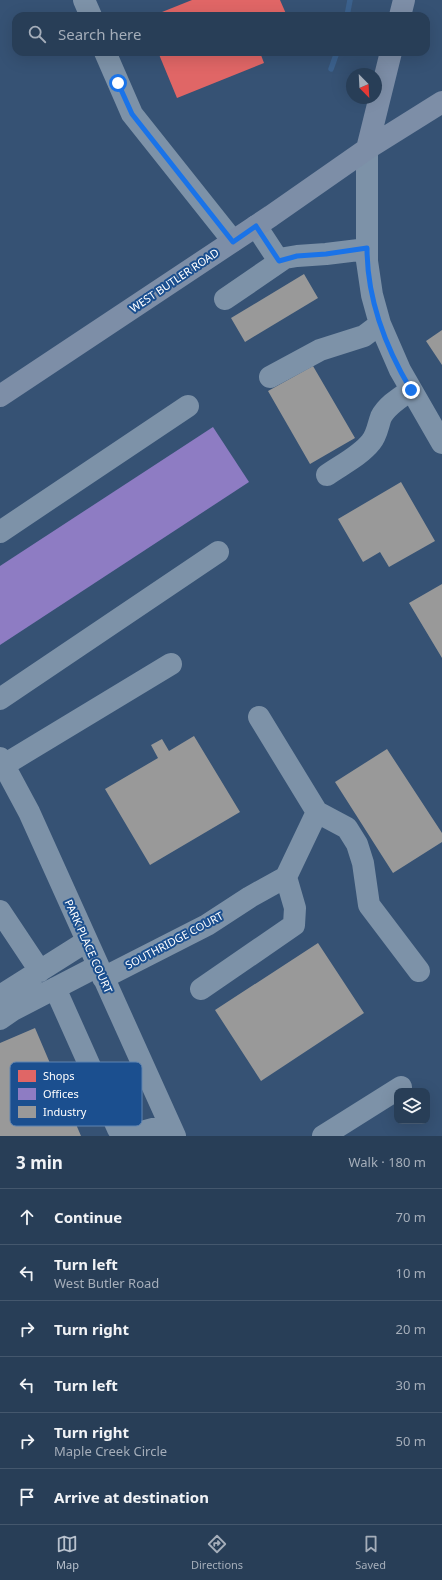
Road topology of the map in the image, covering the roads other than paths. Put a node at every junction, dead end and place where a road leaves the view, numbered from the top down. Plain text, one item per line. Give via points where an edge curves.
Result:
1 (84, 0) edge
2 (404, 0) edge
3 (89, 12) edge
4 (401, 12) edge
5 (108, 56) edge
6 (390, 56) edge
7 (442, 102) edge
8 (367, 149) junction
9 (256, 226) junction
10 (233, 242) junction
11 (367, 248) junction
12 (279, 261) junction
13 (225, 299) dead end
14 (380, 324) junction
15 (270, 377) dead end
16 (411, 390) junction
17 (0, 396) edge
18 (188, 406) dead end
19 (442, 443) edge
20 (326, 475) dead end
21 (0, 532) edge
22 (218, 552) dead end
23 (171, 664) dead end
24 (0, 699) edge
25 (259, 717) dead end
26 (2, 761) edge
27 (317, 812) junction
28 (286, 877) junction
29 (0, 911) edge
30 (87, 941) junction
31 (40, 970) junction
32 (419, 971) dead end
33 (101, 972) junction
34 (55, 988) junction
35 (201, 989) dead end
36 (0, 996) edge
37 (0, 1019) edge
38 (88, 1062) edge
39 (141, 1062) edge
40 (142, 1063) edge
41 (401, 1087) dead end
42 (117, 1126) edge
43 (172, 1130) edge
44 (323, 1136) edge

1 - 3 street
2 - 4 main road
5 - 10 street via 132,114
6 - 8 main road
7 - 8 main road, WEST BUTLER ROAD
8 - 9 main road, WEST BUTLER ROAD
8 - 11 street
9 - 10 main road, WEST BUTLER ROAD
9 - 12 street
10 - 17 main road, WEST BUTLER ROAD
11 - 12 street via 297,256
11 - 14 street via 372,295
12 - 13 street
14 - 15 street via 364,336 320,350
14 - 16 street
16 - 19 street
16 - 20 street via 382,415 375,436 366,447
18 - 21 street
22 - 24 street
23 - 26 street
25 - 27 street
26 - 30 street, PARK PLACE COURT via 29,812
27 - 28 street
27 - 32 street via 348,828 363,863 369,905
28 - 33 street, SOUTHRIDGE COURT via 207,925
28 - 35 street via 295,908 294,925
29 - 31 street
30 - 31 street
30 - 33 street, PARK PLACE COURT
31 - 36 street
33 - 34 street, SOUTHRIDGE COURT
33 - 39 street, PARK PLACE COURT
34 - 37 street, SOUTHRIDGE COURT
34 - 38 street
40 - 43 street, PARK PLACE COURT
41 - 44 street
42 - 43 street via 127,1134

